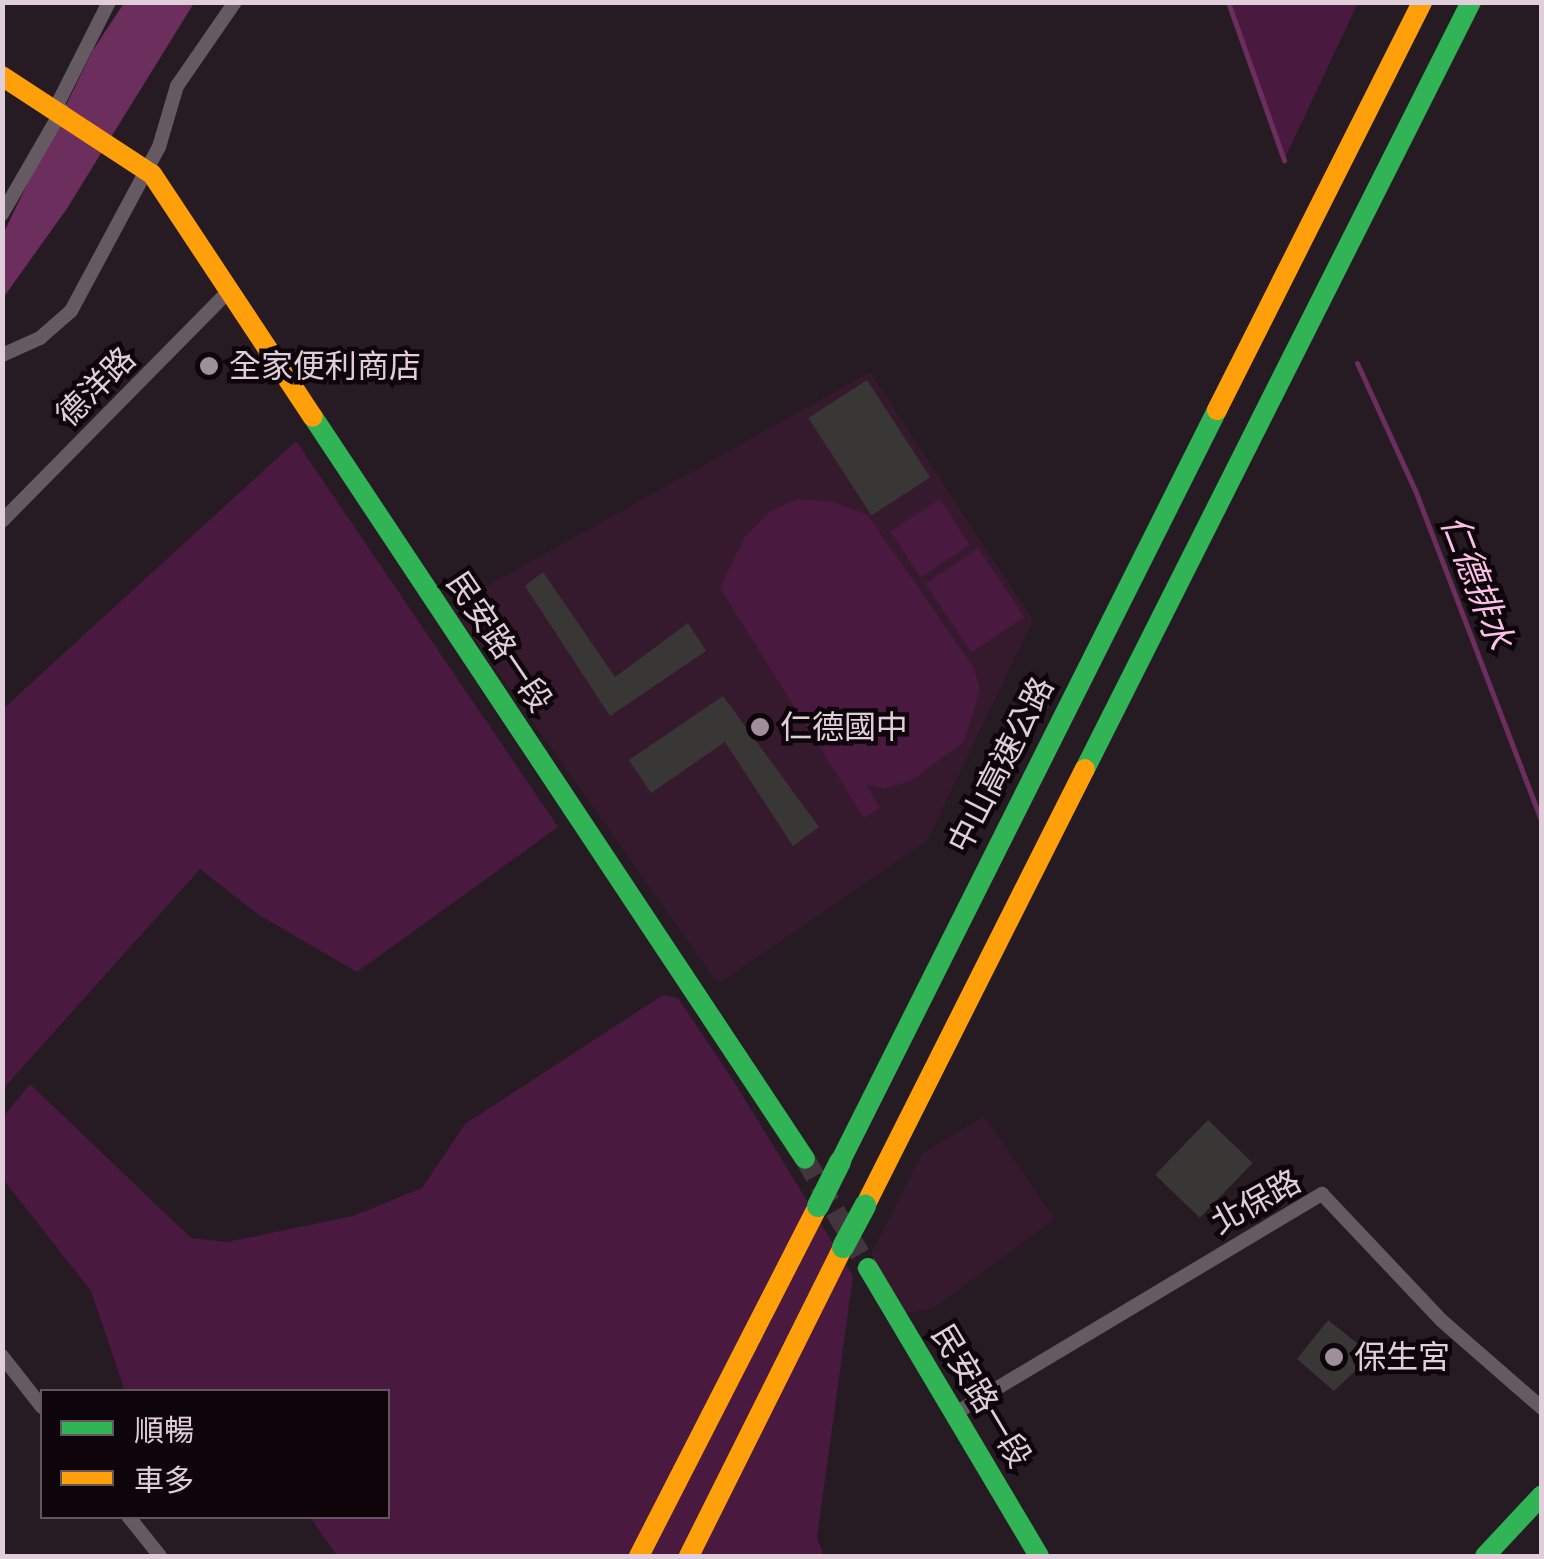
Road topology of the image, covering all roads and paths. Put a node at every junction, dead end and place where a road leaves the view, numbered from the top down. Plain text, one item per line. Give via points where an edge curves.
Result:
1 (108, 2) edge
2 (235, 2) edge
3 (1422, 2) edge
4 (1471, 2) edge
5 (2, 76) edge
6 (63, 111) junction
7 (142, 164) junction
8 (2, 214) edge
9 (230, 292) junction
10 (2, 354) edge
11 (2, 522) edge
12 (805, 1159) tunnel mouth
13 (868, 1268) tunnel mouth
14 (2, 1356) edge
15 (40, 1404) edge
16 (1542, 1408) edge
17 (954, 1414) junction
18 (1542, 1495) edge
19 (130, 1519) edge
20 (160, 1556) edge
21 (639, 1556) edge
22 (689, 1556) edge
23 (1039, 1556) edge
24 (1485, 1556) edge

1 - 6 street
2 - 7 street via 177,86 159,147
3 - 21 main road, 中山高速公路, bridge
4 - 22 main road, bridge
5 - 6 main road
6 - 7 main road
6 - 8 street
7 - 9 main road, 民安路一段
7 - 10 street via 71,311 40,338
9 - 11 street, 德洋路
9 - 12 main road, 民安路一段
13 - 17 main road, 民安路一段
14 - 15 street
16 - 17 street, 北保路 via 1441,1320 1322,1194
17 - 23 main road, 民安路一段
18 - 24 main road
19 - 20 street

